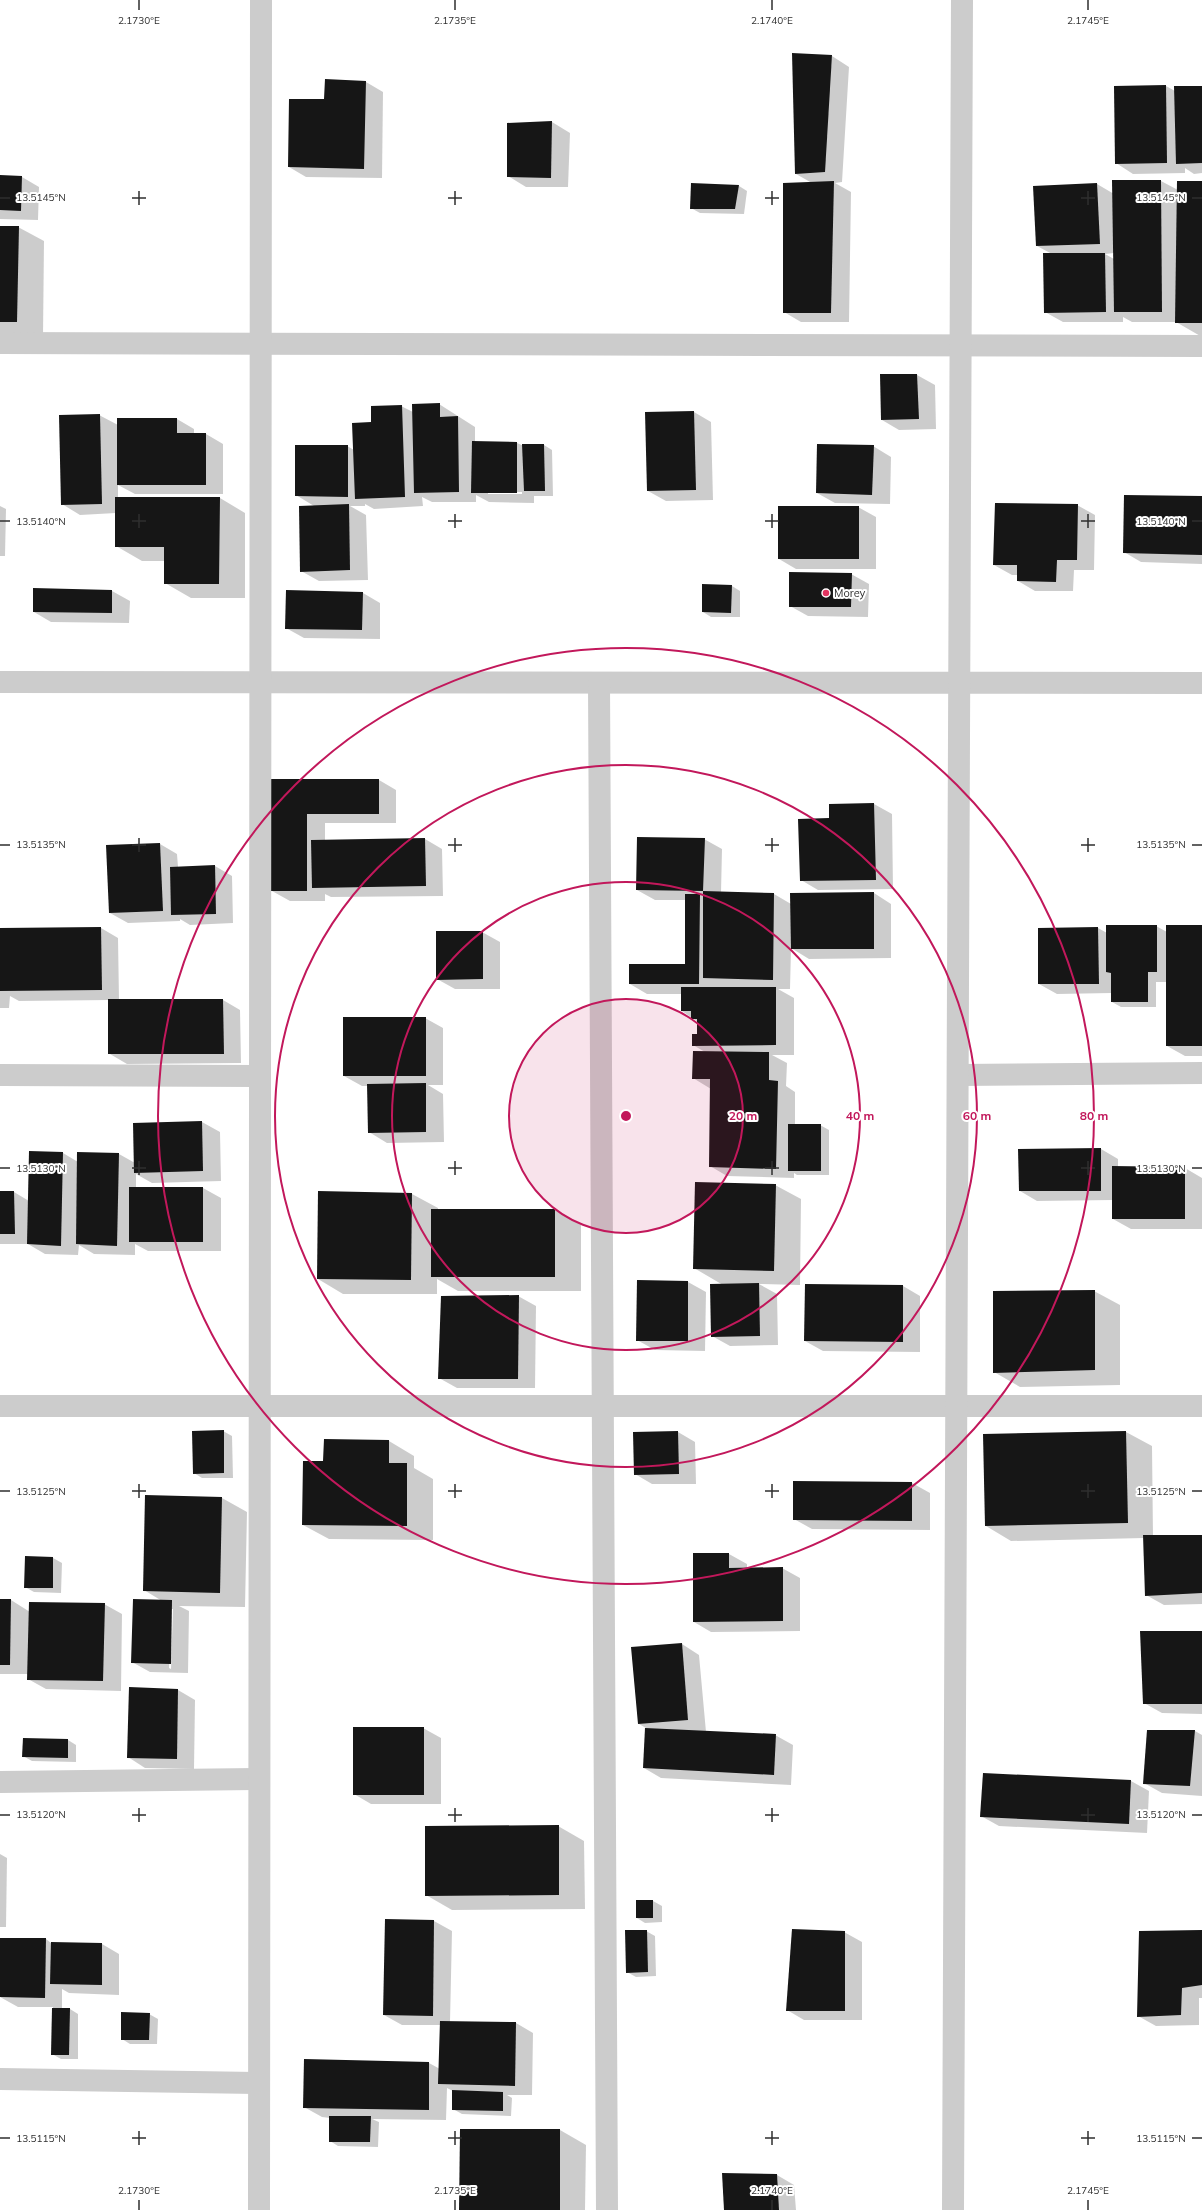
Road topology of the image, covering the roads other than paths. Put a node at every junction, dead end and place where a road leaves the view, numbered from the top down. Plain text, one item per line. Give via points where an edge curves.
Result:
1 (261, 0) edge
2 (962, 0) edge
3 (0, 343) edge
4 (261, 344) junction
5 (960, 344) junction
6 (1202, 346) edge
7 (0, 682) edge
8 (260, 682) junction
9 (599, 683) junction
10 (959, 683) junction
11 (1202, 683) edge
12 (1202, 1073) edge
13 (0, 1075) edge
14 (958, 1075) junction
15 (260, 1076) junction
16 (0, 1406) edge
17 (260, 1406) junction
18 (604, 1406) junction
19 (957, 1406) junction
20 (1202, 1406) edge
21 (259, 1779) junction
22 (0, 1782) edge
23 (0, 2079) edge
24 (259, 2083) junction
25 (259, 2210) edge
26 (607, 2210) edge
27 (953, 2210) edge

1 - 4 street
2 - 5 street
3 - 4 street
4 - 5 street
4 - 8 street
5 - 6 street
5 - 10 street
7 - 8 street
8 - 9 street
8 - 15 street
9 - 10 street
9 - 18 street
10 - 11 street
10 - 14 street
12 - 14 street
13 - 15 street
14 - 19 street
15 - 17 street
16 - 17 street
17 - 18 street
17 - 21 street
18 - 19 street
18 - 26 street
19 - 20 street
19 - 27 street
21 - 22 street
21 - 24 street
23 - 24 street
24 - 25 street

